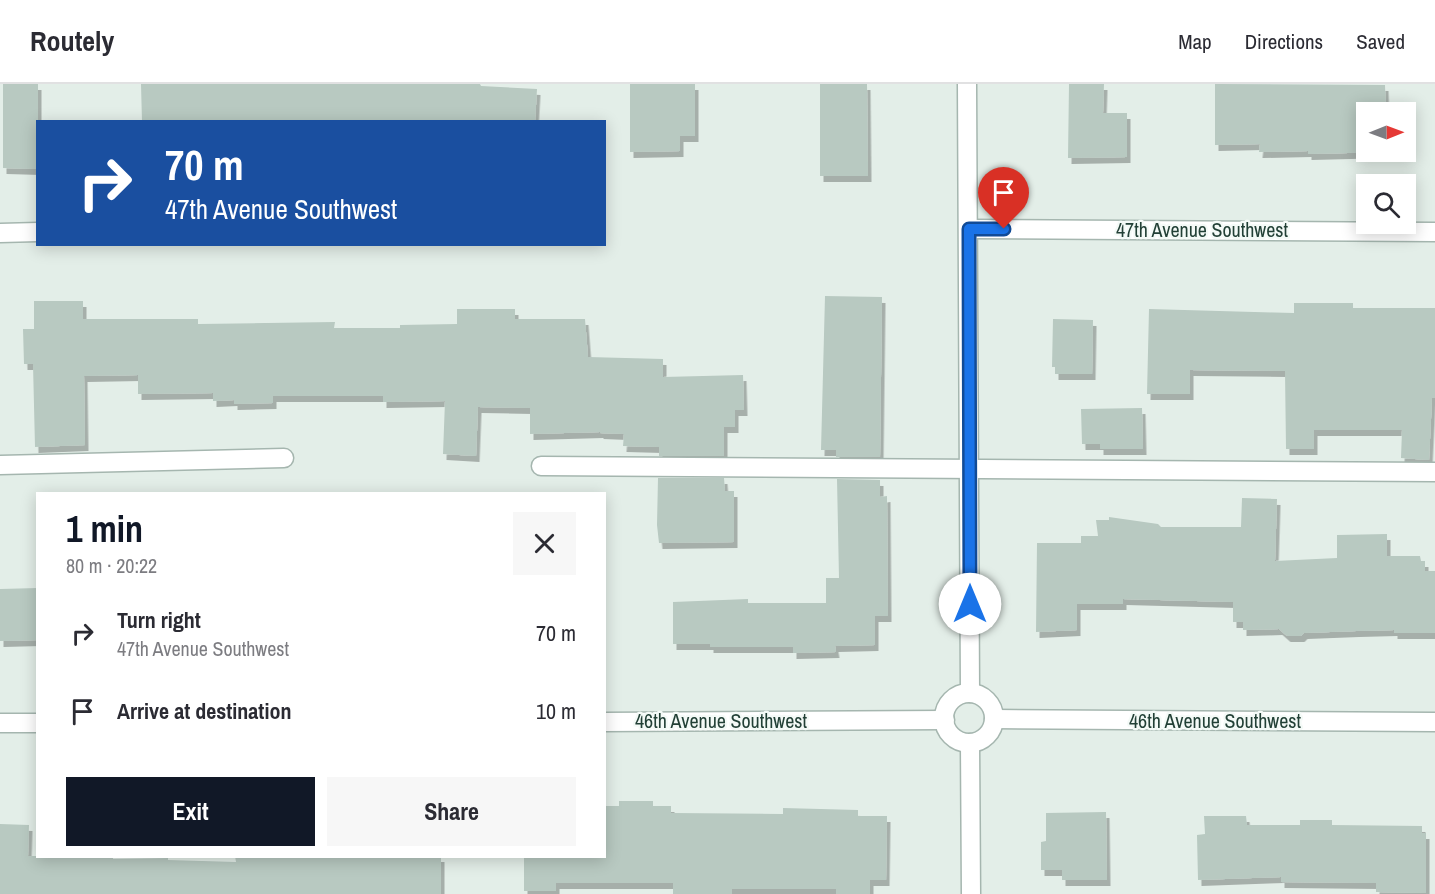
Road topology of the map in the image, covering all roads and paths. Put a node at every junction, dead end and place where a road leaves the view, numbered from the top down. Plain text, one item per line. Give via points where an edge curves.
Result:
1 (967, 84) edge
2 (969, 229) junction
3 (36, 232) edge
4 (1435, 232) edge
5 (0, 233) edge
6 (284, 458) dead end
7 (0, 465) edge
8 (541, 466) dead end
9 (969, 470) junction
10 (1435, 472) edge
11 (970, 693) junction
12 (994, 719) junction
13 (945, 720) junction
14 (606, 722) edge
15 (1435, 722) edge
16 (0, 723) edge
17 (36, 723) edge
18 (970, 743) junction
19 (971, 894) edge

1 - 2 street
2 - 4 street, 47th Avenue Southwest
2 - 9 street
3 - 5 street
6 - 7 street
8 - 9 street
9 - 10 street
9 - 11 street
11 - 12 street via 987,700
11 - 13 street via 949,702
12 - 15 street, 46th Avenue Southwest
12 - 18 street via 987,736
13 - 14 street, 46th Avenue Southwest
13 - 18 street via 945,727 956,739
16 - 17 street
18 - 19 street

